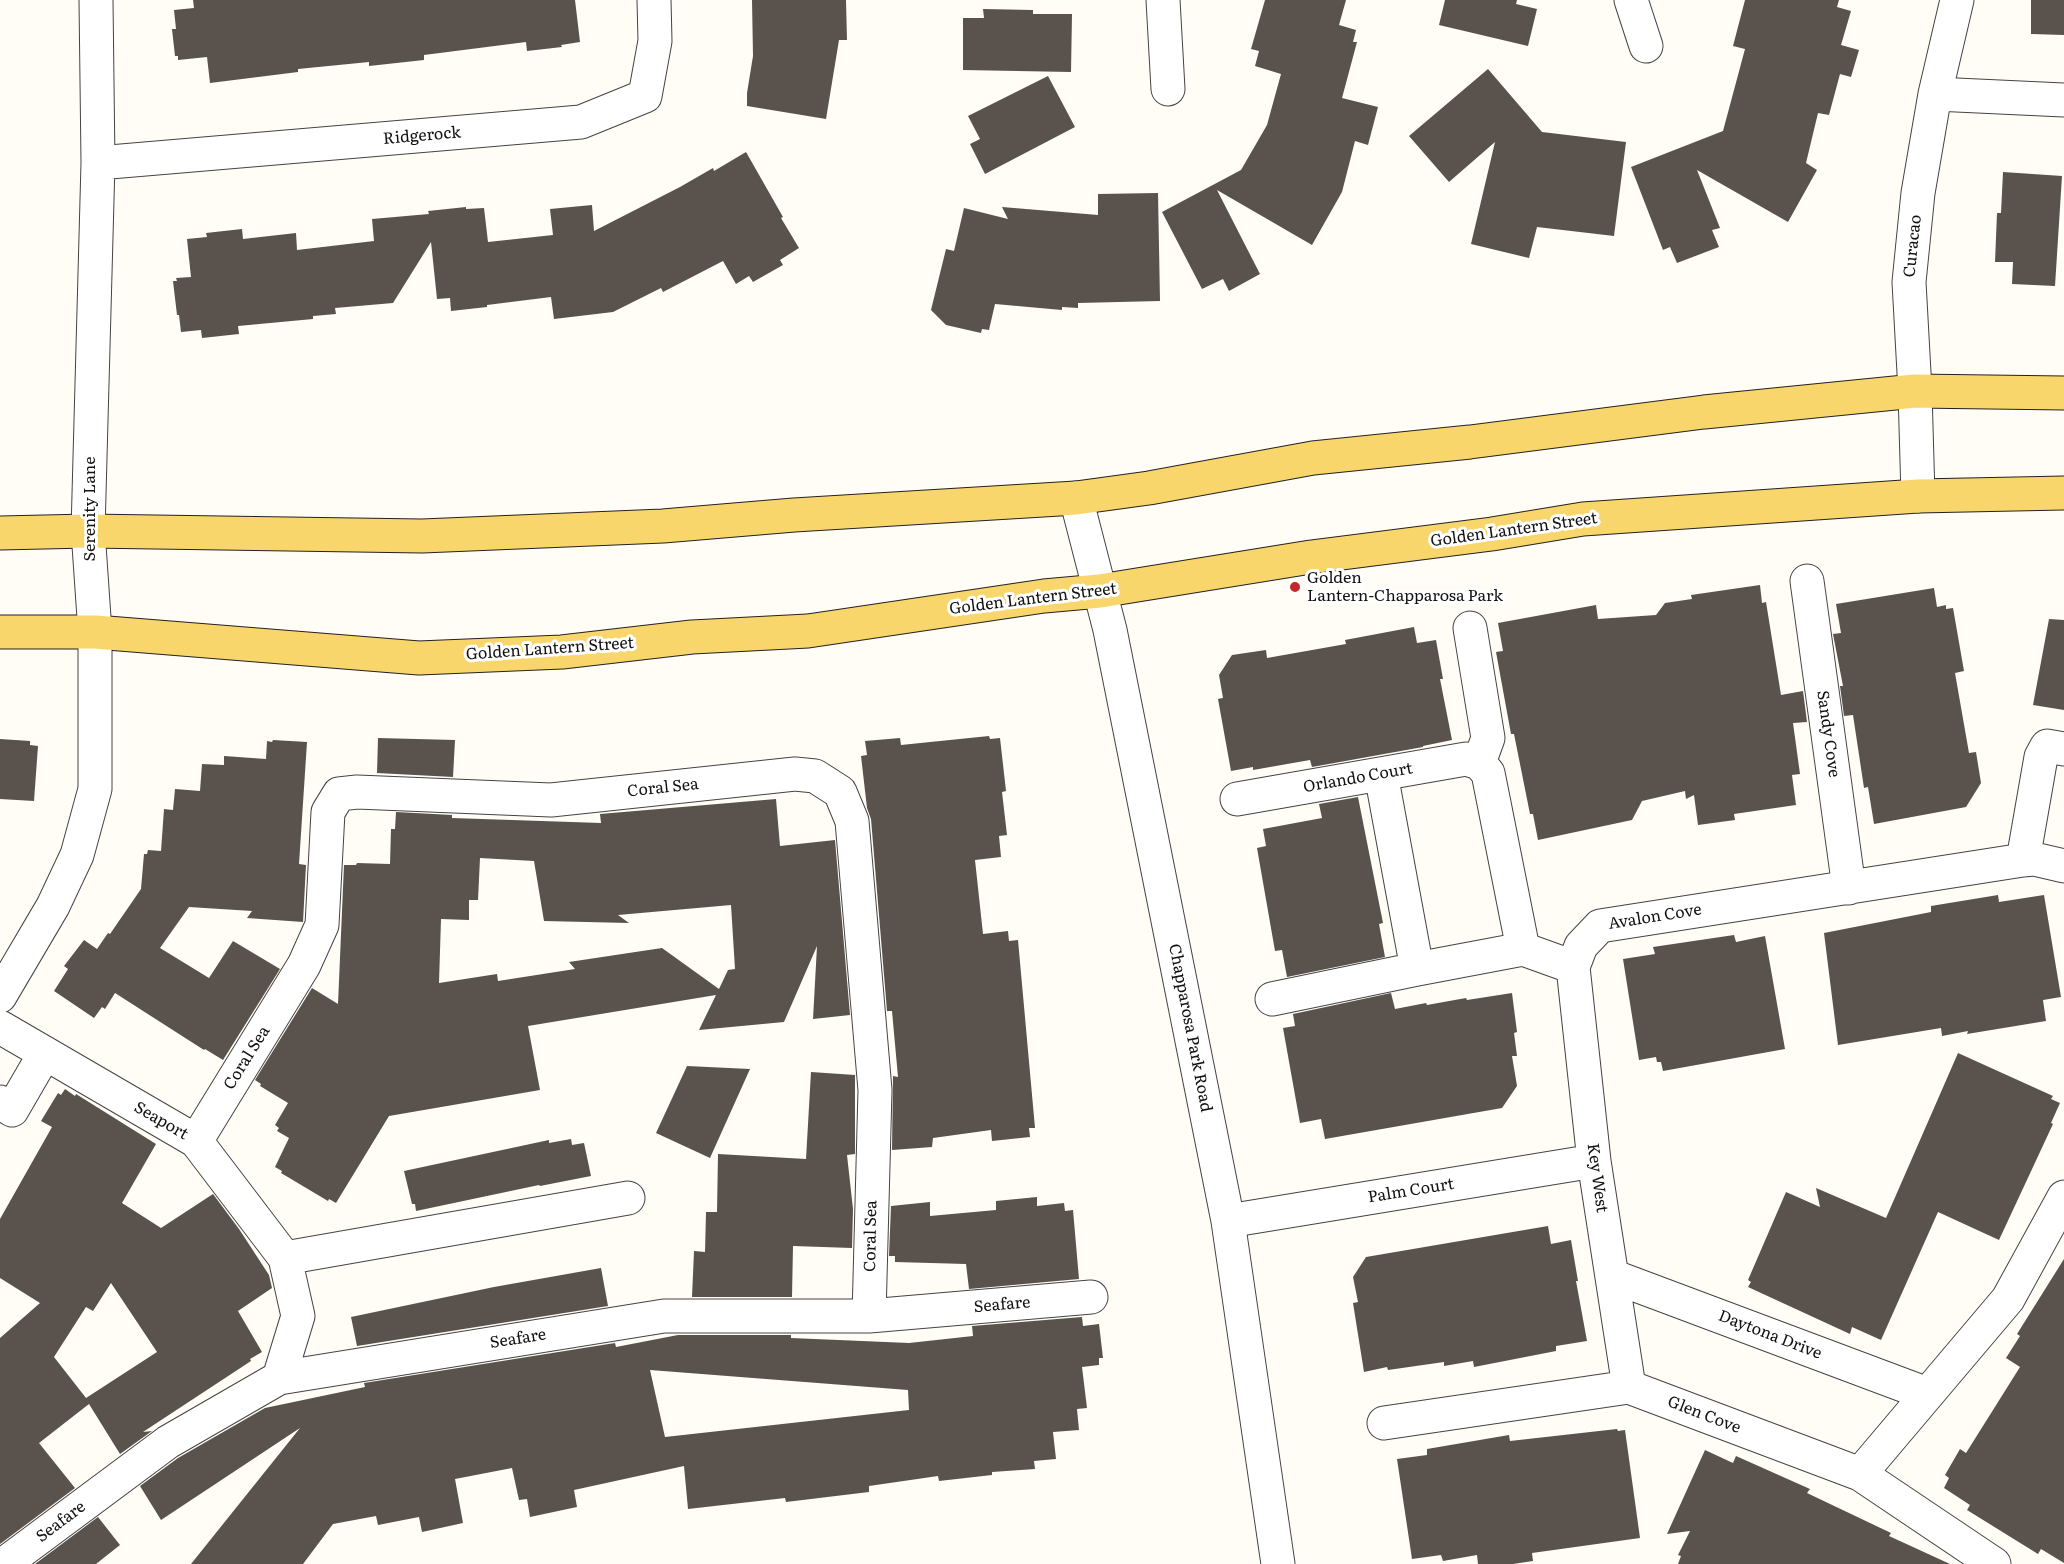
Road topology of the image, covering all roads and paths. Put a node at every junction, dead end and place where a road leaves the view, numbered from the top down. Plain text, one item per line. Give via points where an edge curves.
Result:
1 (96, 0) edge
2 (654, 0) edge
3 (1163, 0) edge
4 (1631, 0) edge
5 (1957, 0) edge
6 (1646, 46) dead end
7 (1168, 90) dead end
8 (1935, 94) junction
9 (2064, 100) edge
10 (98, 163) junction
11 (1915, 391) junction
12 (2064, 393) edge
13 (2064, 493) edge
14 (1918, 496) junction
15 (1076, 498) junction
16 (88, 531) junction
17 (0, 533) edge
18 (1807, 581) dead end
19 (1100, 591) junction
20 (1470, 628) dead end
21 (0, 632) edge
22 (94, 632) junction
23 (2064, 749) edge
24 (1479, 763) junction
25 (1381, 774) junction
26 (1237, 799) dead end
27 (2023, 860) junction
28 (2064, 866) edge
29 (1849, 888) junction
30 (1523, 950) junction
31 (1573, 967) junction
32 (1417, 969) junction
33 (0, 996) edge
34 (1272, 999) dead end
35 (0, 1027) edge
36 (45, 1053) junction
37 (0, 1102) edge
38 (195, 1141) junction
39 (1594, 1161) junction
40 (2064, 1197) edge
41 (628, 1198) dead end
42 (1228, 1221) junction
43 (285, 1258) junction
44 (1612, 1276) junction
45 (1091, 1297) dead end
46 (869, 1316) junction
47 (279, 1378) junction
48 (1629, 1387) junction
49 (1927, 1394) junction
50 (1384, 1423) dead end
51 (1860, 1473) junction
52 (4, 1564) edge
53 (1278, 1564) edge
54 (1994, 1564) edge

1 - 10 street, Serenity Lane
2 - 10 street, Ridgerock via 655,41 645,96 581,123
3 - 7 street
4 - 6 street
5 - 8 street, Curacao
8 - 9 street
8 - 11 street, Curacao via 1918,193 1909,282
10 - 16 street, Serenity Lane
11 - 12 main road
11 - 14 street, Curacao
11 - 15 main road via 1313,458
13 - 14 main road, Golden Lantern Street
14 - 19 main road, Golden Lantern Street via 1583,519
15 - 16 main road via 663,526 422,536
15 - 19 street, Chapparosa Park Road
16 - 17 main road
16 - 22 street, Serenity Lane
18 - 29 street, Sandy Cove
19 - 22 main road, Golden Lantern Street via 808,631 692,637 562,652 431,658
19 - 42 street, Chapparosa Park Road
20 - 24 street via 1488,738
21 - 22 main road, Golden Lantern Street
22 - 33 street, Serenity Lane via 95,789 77,855 53,906
23 - 27 street via 2047,746 2041,757
24 - 25 street, Orlando Court via 1466,759
24 - 30 street via 1488,773
25 - 26 street, Orlando Court
25 - 32 street
27 - 28 street, Avalon Cove
27 - 29 street, Avalon Cove
29 - 31 street, Avalon Cove via 1600,926 1581,946
30 - 31 street
30 - 32 street
31 - 39 street, Key West
32 - 34 street
35 - 36 street, Seaport
36 - 37 street via 12,1110
36 - 38 street, Seaport
38 - 43 street, Seaport
38 - 46 street, Coral Sea via 304,965 322,925 328,812 339,794 551,800 795,774 815,776 840,792 852,821 875,1090
39 - 42 street, Palm Court
39 - 44 street, Key West
40 - 49 street via 2008,1299
41 - 43 street
42 - 53 street, Chapparosa Park Road
43 - 47 street, Seaport via 298,1316
44 - 48 street, Key West
44 - 49 street, Daytona Drive
45 - 46 street, Seafare
46 - 47 street, Seafare via 664,1316
47 - 52 street, Seafare via 168,1442
48 - 50 street, Glen Cove
48 - 51 street, Glen Cove
49 - 51 street
51 - 54 street, Glen Cove

